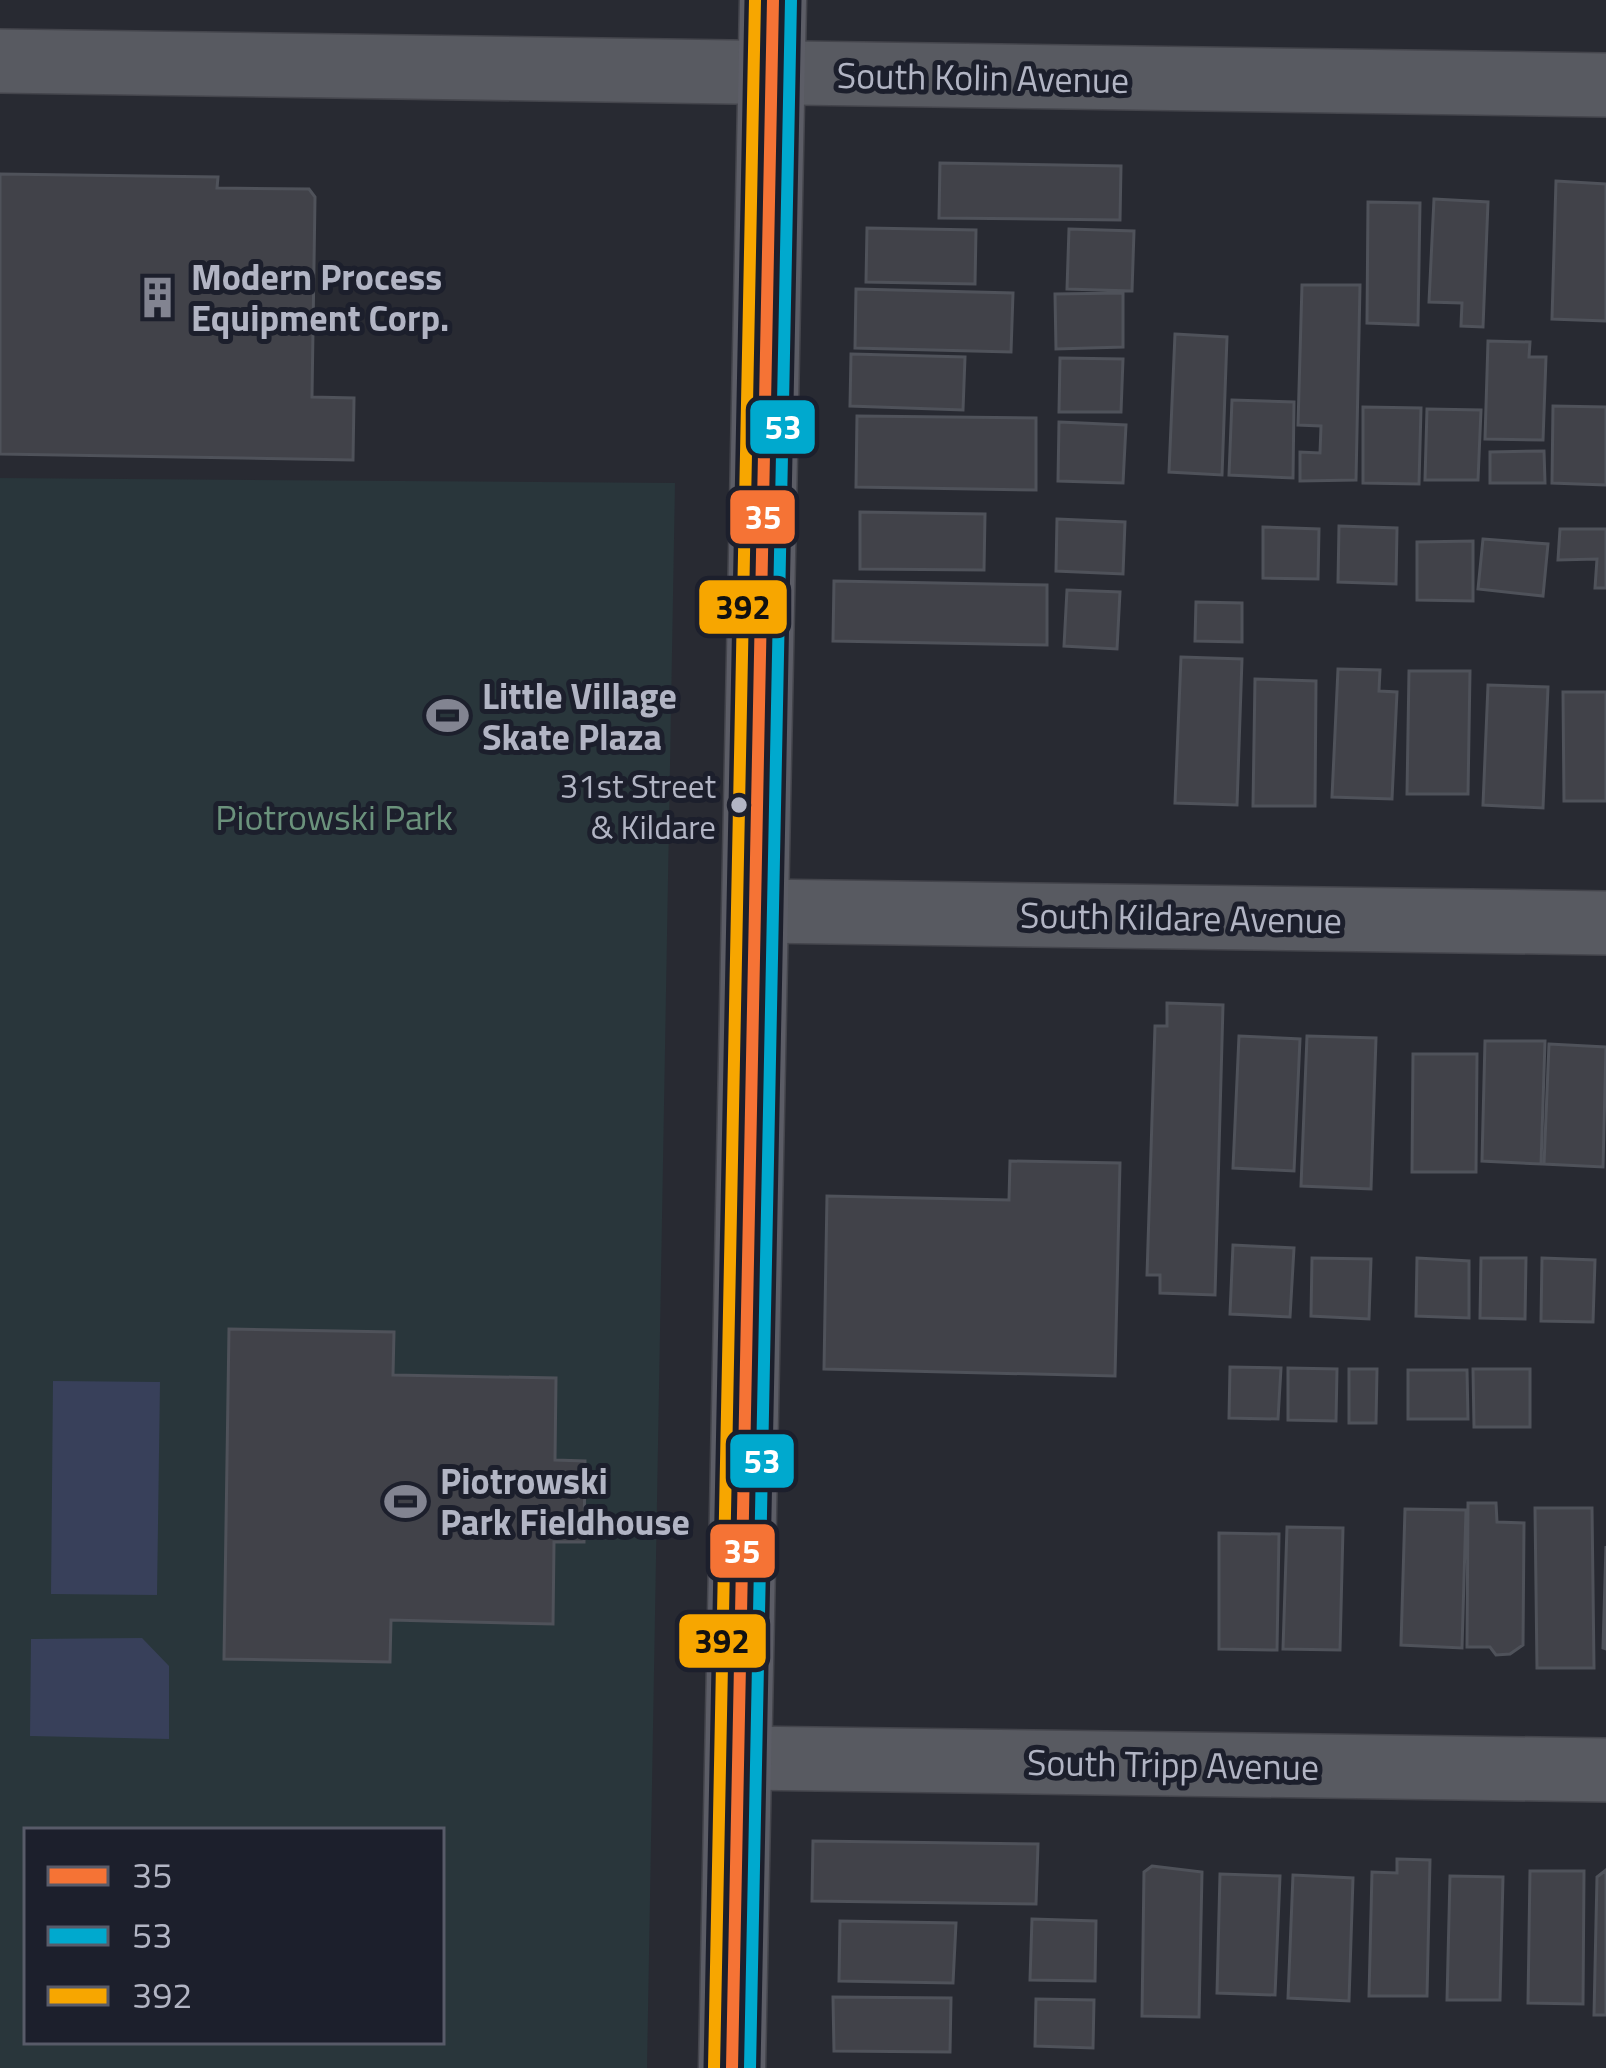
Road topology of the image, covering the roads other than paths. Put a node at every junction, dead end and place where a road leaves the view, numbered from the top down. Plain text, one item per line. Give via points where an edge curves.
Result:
1 (773, 0) edge
2 (0, 61) edge
3 (771, 74) junction
4 (1606, 85) edge
5 (755, 911) junction
6 (1606, 923) edge
7 (740, 1758) junction
8 (1606, 1770) edge
9 (733, 2068) edge

1 - 3 main road
2 - 3 street, South Kolin Avenue
3 - 4 street, South Kolin Avenue
3 - 5 main road
5 - 6 street, South Kildare Avenue
5 - 7 main road
7 - 8 street, South Tripp Avenue
7 - 9 main road

